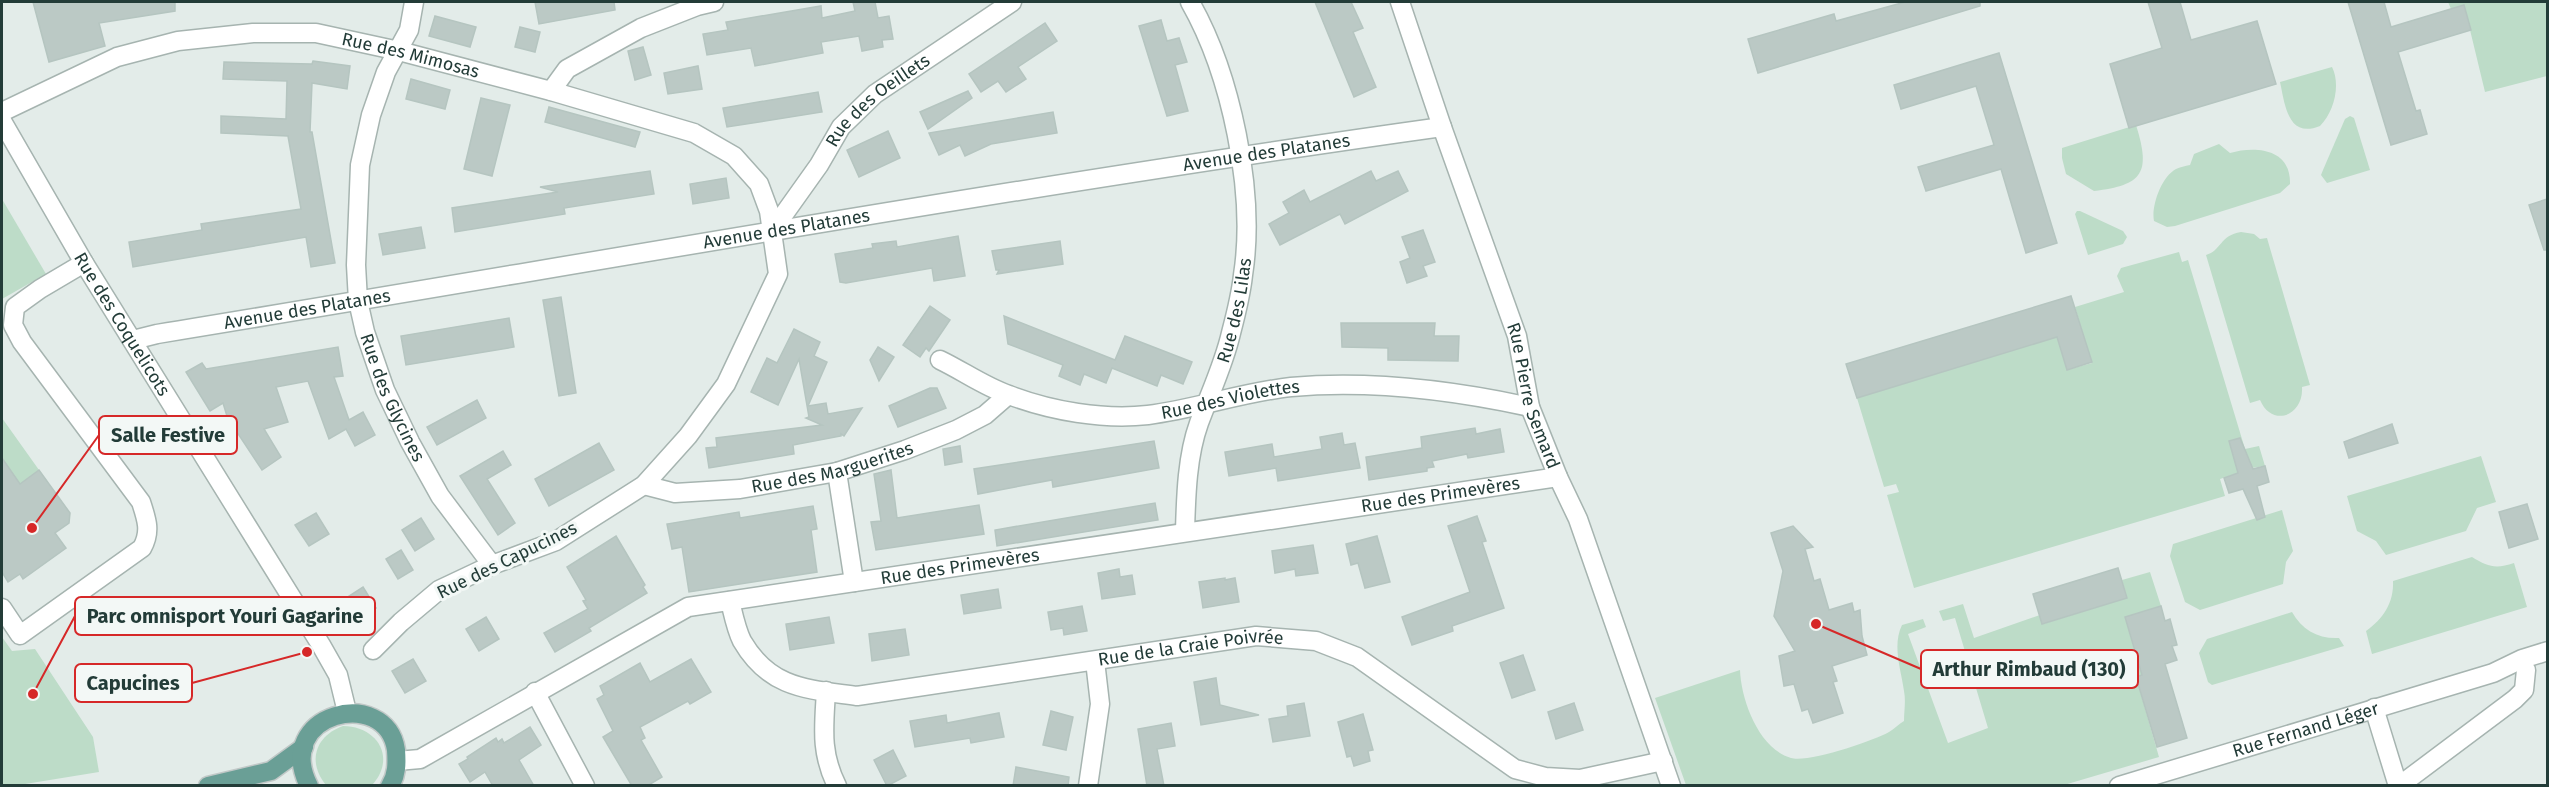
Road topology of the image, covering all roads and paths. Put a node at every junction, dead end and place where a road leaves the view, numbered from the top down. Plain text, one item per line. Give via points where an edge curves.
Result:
1 (414, 2) edge
2 (714, 2) edge
3 (1190, 2) edge
4 (1400, 2) edge
5 (999, 4) edge
6 (399, 51) junction
7 (551, 91) junction
8 (2, 112) edge
9 (2, 121) edge
10 (1442, 127) junction
11 (1240, 156) junction
12 (772, 231) junction
13 (84, 263) junction
14 (358, 301) junction
15 (133, 340) junction
16 (940, 360) dead end
17 (1008, 395) junction
18 (1208, 403) junction
19 (1530, 407) junction
20 (837, 472) junction
21 (1558, 477) junction
22 (644, 485) junction
23 (1185, 531) junction
24 (492, 565) junction
25 (854, 582) junction
26 (730, 601) junction
27 (2, 608) edge
28 (373, 650) dead end
29 (2547, 651) edge
30 (1095, 661) junction
31 (2547, 664) edge
32 (2526, 670) junction
33 (2493, 673) junction
34 (826, 692) junction
35 (535, 693) junction
36 (2374, 708) junction
37 (347, 712) junction
38 (304, 747) junction
39 (1663, 761) junction
40 (395, 777) edge
41 (208, 786) edge
42 (309, 786) edge
43 (585, 786) edge
44 (837, 786) edge
45 (1088, 786) edge
46 (1671, 786) edge
47 (2119, 786) edge
48 (2398, 786) edge

1 - 6 street, Rue des Glycines
2 - 7 street via 641,28 567,69
3 - 11 street, Rue des Lilas via 1220,70
4 - 10 street, Rue Pierre Semard
5 - 12 street, Rue des Oeillets via 875,94 841,127
6 - 7 street, Rue des Mimosas
6 - 8 street, Rue des Mimosas via 316,33 253,33 178,41 117,57
6 - 14 street, Rue des Glycines via 386,72 371,114 360,165
7 - 12 street, Rue des Mimosas via 694,133 734,156 759,184
9 - 13 street, Rue des Coquelicots
10 - 11 street, Avenue des Platanes
10 - 19 street, Rue Pierre Semard via 1516,336
11 - 12 street, Avenue des Platanes
11 - 18 street, Rue des Lilas via 1246,214 1244,274 1231,334
12 - 14 street, Avenue des Platanes
12 - 22 street, Rue des Capucines via 778,274 726,384 688,436
13 - 15 street, Rue des Coquelicots
13 - 27 street via 15,307 13,325 141,502 148,522 148,538 142,548 20,635
14 - 15 street, Avenue des Platanes
14 - 24 street, Rue des Glycines via 385,390 410,442 440,496
15 - 37 street, Rue des Coquelicots via 339,675
16 - 17 street, Rue des Violettes
17 - 18 street, Rue des Violettes via 1060,410 1110,415 1147,415
17 - 20 street, Rue des Marguerites via 985,415 956,430
18 - 19 street, Rue des Violettes via 1288,387 1338,384 1448,392
18 - 23 street, Rue des Lilas via 1198,424 1189,469
19 - 21 street, Rue Pierre Semard
20 - 22 street, Rue des Marguerites via 740,489 675,493
20 - 25 street
21 - 23 street, Rue des Primevères
21 - 39 street, Rue Pierre Semard via 1578,519
22 - 24 street, Rue des Capucines via 556,541
23 - 25 street, Rue des Primevères
24 - 28 street, Rue des Capucines via 438,590
25 - 26 street, Rue des Primevères
26 - 34 street, Rue de la Craie Poivrée via 741,640 766,671 796,687
26 - 35 street, Rue des Primevères via 688,607
29 - 33 street, Rue Fernand Léger
30 - 34 street, Rue de la Craie Poivrée via 856,696
30 - 39 street, Rue de la Craie Poivrée via 1256,636 1316,641 1357,657 1515,769 1545,777 1580,778
30 - 45 street via 1101,704
31 - 32 street, Rue Fernand Léger
32 - 33 street, Rue Fernand Léger
32 - 48 street via 2524,690 2515,699
33 - 36 street, Rue Fernand Léger
34 - 44 street via 824,747 827,766
35 - 40 street, Rue des Primevères
35 - 43 street
36 - 47 street, Rue Fernand Léger
36 - 48 street
37 - 38 main road via 327,718 312,730
37 - 40 main road via 375,720 387,731 395,745
38 - 41 main road via 271,771
38 - 42 main road via 302,761
39 - 46 street, Rue Pierre Semard

